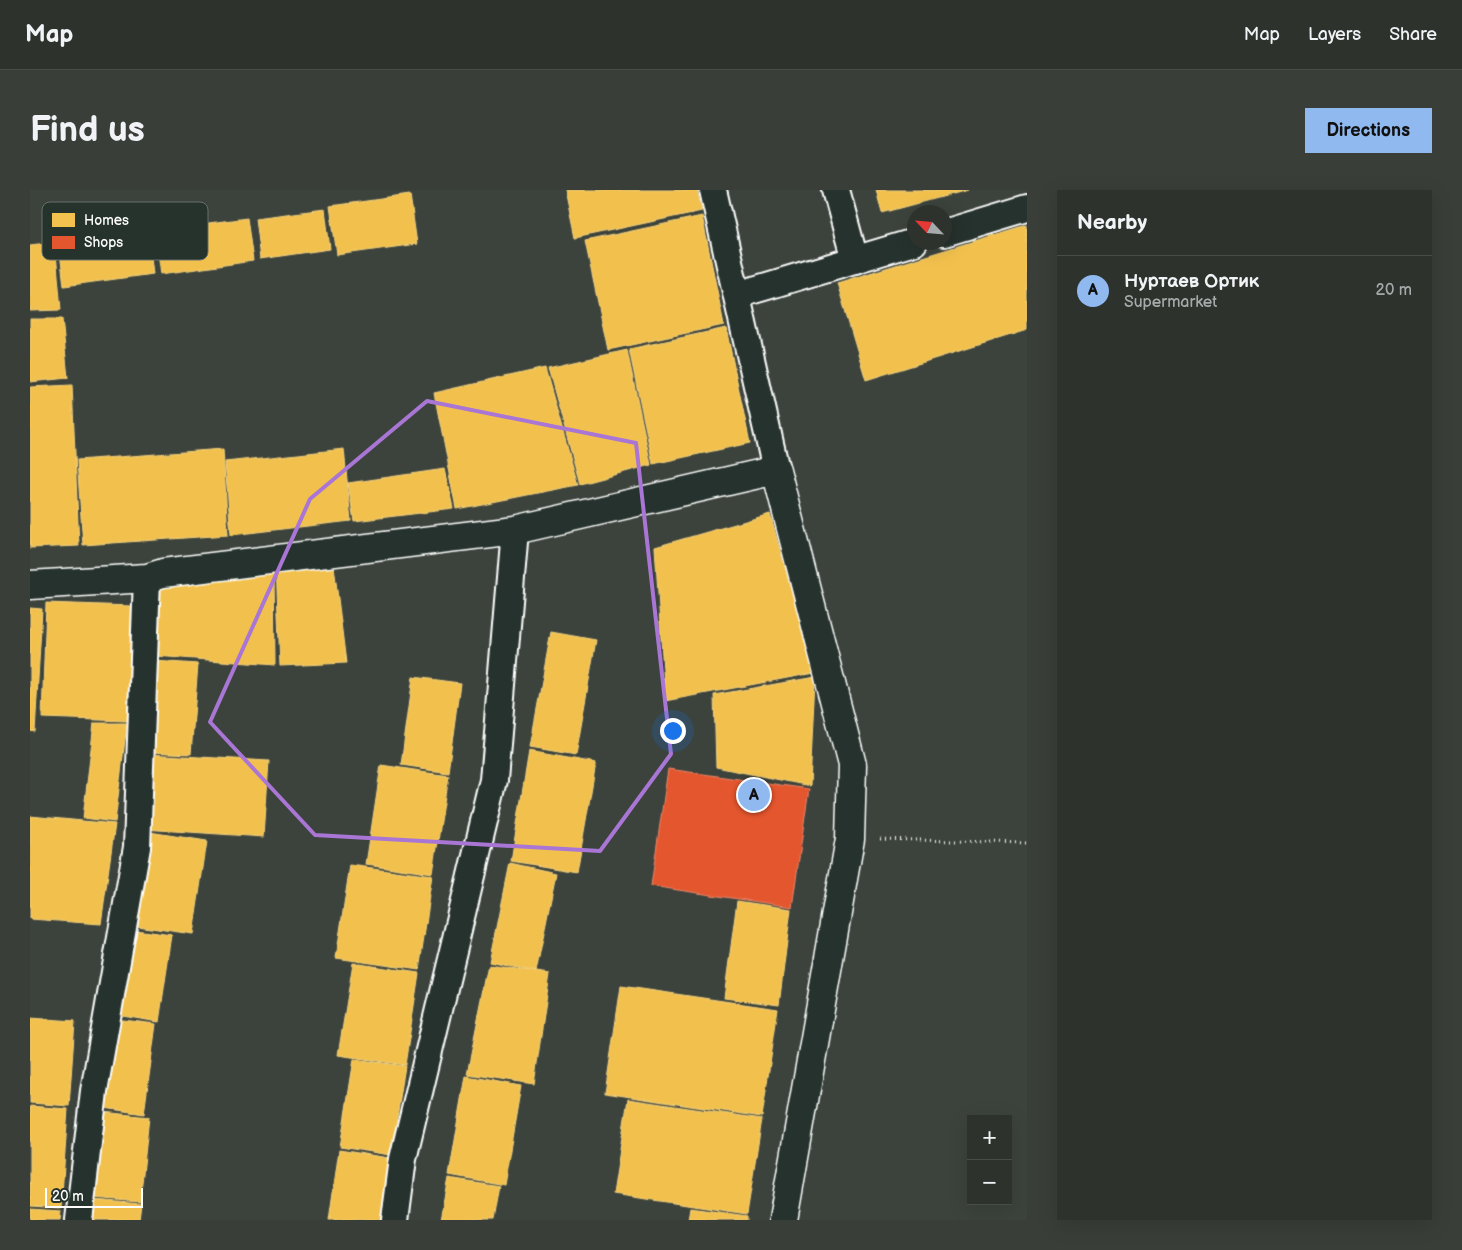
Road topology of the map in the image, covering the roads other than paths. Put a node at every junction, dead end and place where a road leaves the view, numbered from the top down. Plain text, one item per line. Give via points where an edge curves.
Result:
1 (713, 190) edge
2 (836, 190) edge
3 (1027, 208) edge
4 (952, 231) edge
5 (907, 244) edge
6 (855, 260) junction
7 (737, 295) junction
8 (776, 470) junction
9 (515, 530) junction
10 (147, 578) junction
11 (30, 585) edge
12 (79, 1220) edge
13 (395, 1220) edge
14 (783, 1220) edge

1 - 7 street
2 - 6 street
3 - 4 street
5 - 6 street
6 - 7 street
7 - 8 street
8 - 9 street
8 - 14 street via 852,764 850,839
9 - 10 street via 163,573
9 - 13 street via 494,780 403,1158
10 - 11 street
10 - 12 street via 137,847 94,1091

